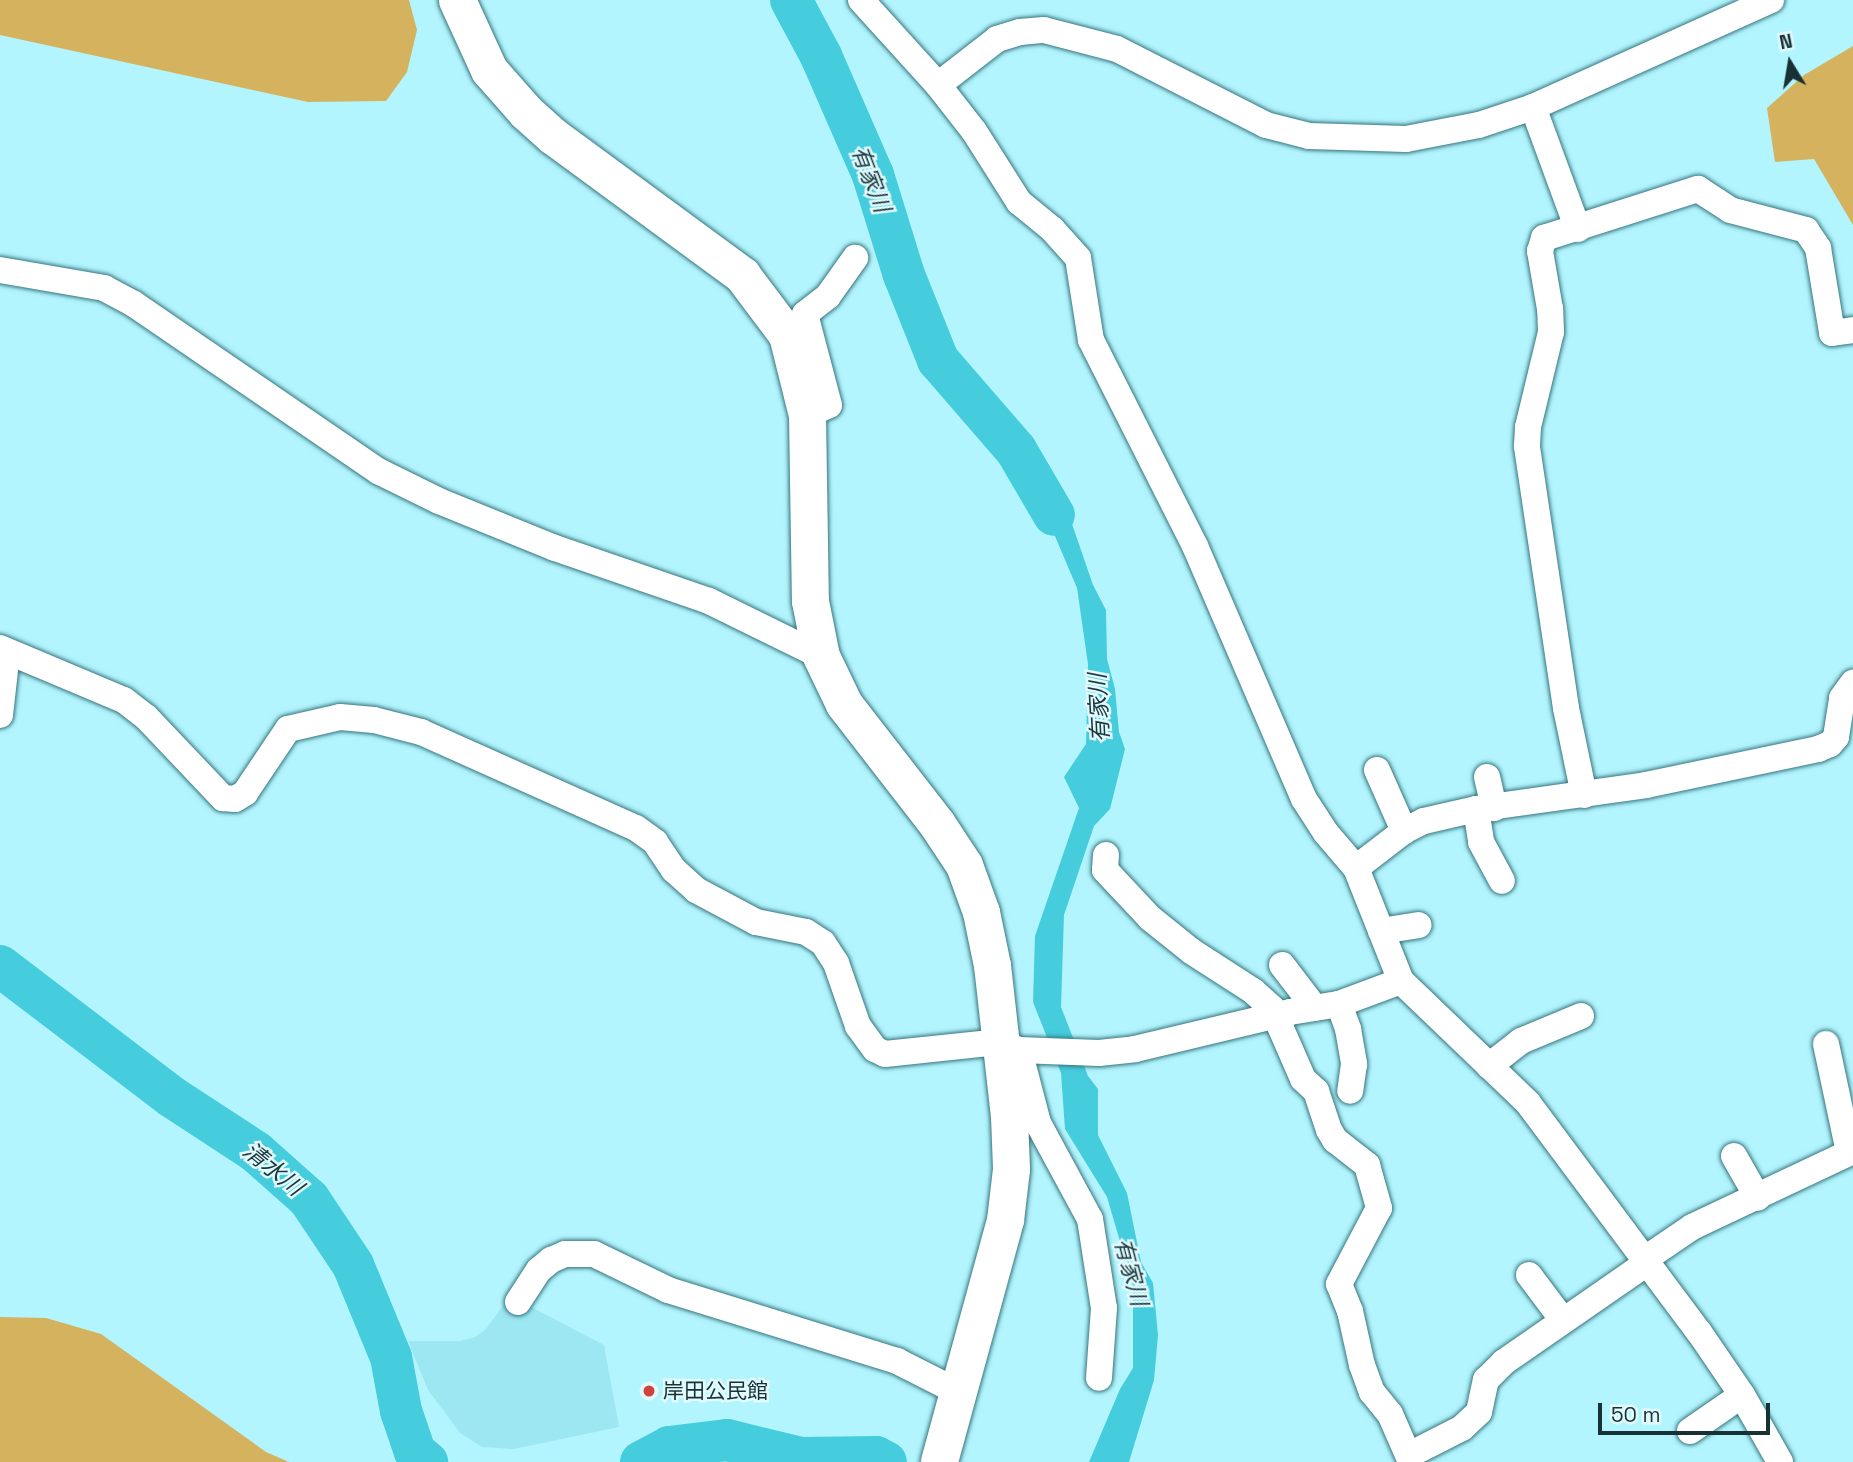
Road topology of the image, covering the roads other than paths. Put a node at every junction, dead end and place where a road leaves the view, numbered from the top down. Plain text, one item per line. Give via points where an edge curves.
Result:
1 (457, 0) edge
2 (861, 0) edge
3 (1771, 0) edge
4 (938, 85) junction
5 (1533, 107) junction
6 (1577, 229) junction
7 (855, 258) dead end
8 (0, 270) edge
9 (1853, 330) edge
10 (807, 415) junction
11 (4, 650) edge
12 (821, 656) junction
13 (1853, 683) edge
14 (0, 715) edge
15 (1377, 770) dead end
16 (1488, 777) dead end
17 (1584, 795) junction
18 (1485, 808) junction
19 (1404, 831) junction
20 (1106, 855) dead end
21 (1356, 869) junction
22 (1502, 880) dead end
23 (1419, 925) dead end
24 (1381, 931) junction
25 (1282, 965) dead end
26 (1401, 981) junction
27 (1447, 1003) dead end
28 (1327, 1006) junction
29 (1276, 1016) junction
30 (1581, 1016) dead end
31 (1465, 1044) junction
32 (1826, 1045) dead end
33 (1015, 1047) junction
34 (1489, 1066) junction
35 (1350, 1091) dead end
36 (1851, 1152) edge
37 (1734, 1156) dead end
38 (1758, 1198) junction
39 (1646, 1261) junction
40 (1529, 1275) dead end
41 (518, 1302) dead end
42 (1562, 1320) junction
43 (1099, 1378) dead end
44 (958, 1392) junction
45 (1742, 1395) junction
46 (1690, 1431) dead end
47 (1410, 1458) edge
48 (939, 1462) edge
49 (1780, 1462) edge

1 - 10 street via 489,70 526,112 742,275 766,303 788,335
2 - 4 street
3 - 5 street
4 - 5 street via 997,39 1044,30 1117,49 1266,125 1309,136 1406,139 1479,125
4 - 21 street via 974,131 1018,202 1078,258 1091,340 1195,546 1304,799
5 - 6 street
6 - 9 street via 1698,189 1730,210 1806,230 1818,248 1832,333
6 - 17 street via 1544,238 1540,251 1551,332 1527,446 1566,708
7 - 10 street via 828,296 805,314 829,405
8 - 12 street via 104,288 378,471 555,548 709,601
10 - 12 street via 810,601
11 - 14 street
11 - 33 street via 124,700 223,798 235,799 246,793 288,729 340,717 421,732 636,828 655,842 674,870 696,890 756,922 806,932 823,943 836,963 858,1026 875,1049 894,1054
12 - 33 street via 844,704 964,865 981,912
13 - 17 street via 1842,698 1836,737 1830,744
15 - 19 street
16 - 18 street
17 - 18 street
18 - 19 street via 1424,821
18 - 22 street via 1481,842
19 - 21 street
20 - 29 street via 1105,870 1150,918 1253,991
21 - 24 street
23 - 24 street
24 - 26 street
25 - 28 street
26 - 28 street
26 - 31 street
27 - 31 street via 1464,1021
28 - 29 street
28 - 35 street via 1348,1029 1354,1064
29 - 33 street via 1099,1054
29 - 47 street via 1303,1079 1318,1097 1329,1130 1367,1165 1375,1184 1379,1208 1339,1284 1372,1392 1390,1414
30 - 34 street via 1521,1041
31 - 34 street
32 - 36 street
33 - 43 street via 1038,1123 1090,1219 1104,1308
33 - 44 street via 1006,1207
34 - 39 street via 1528,1103
36 - 38 street
37 - 38 street
38 - 39 street via 1692,1227
39 - 42 street
39 - 45 street
40 - 42 street
41 - 44 street via 551,1260 565,1254 594,1254 668,1290 897,1361
42 - 47 street via 1490,1373 1479,1412
44 - 48 street
45 - 46 street
45 - 49 street

